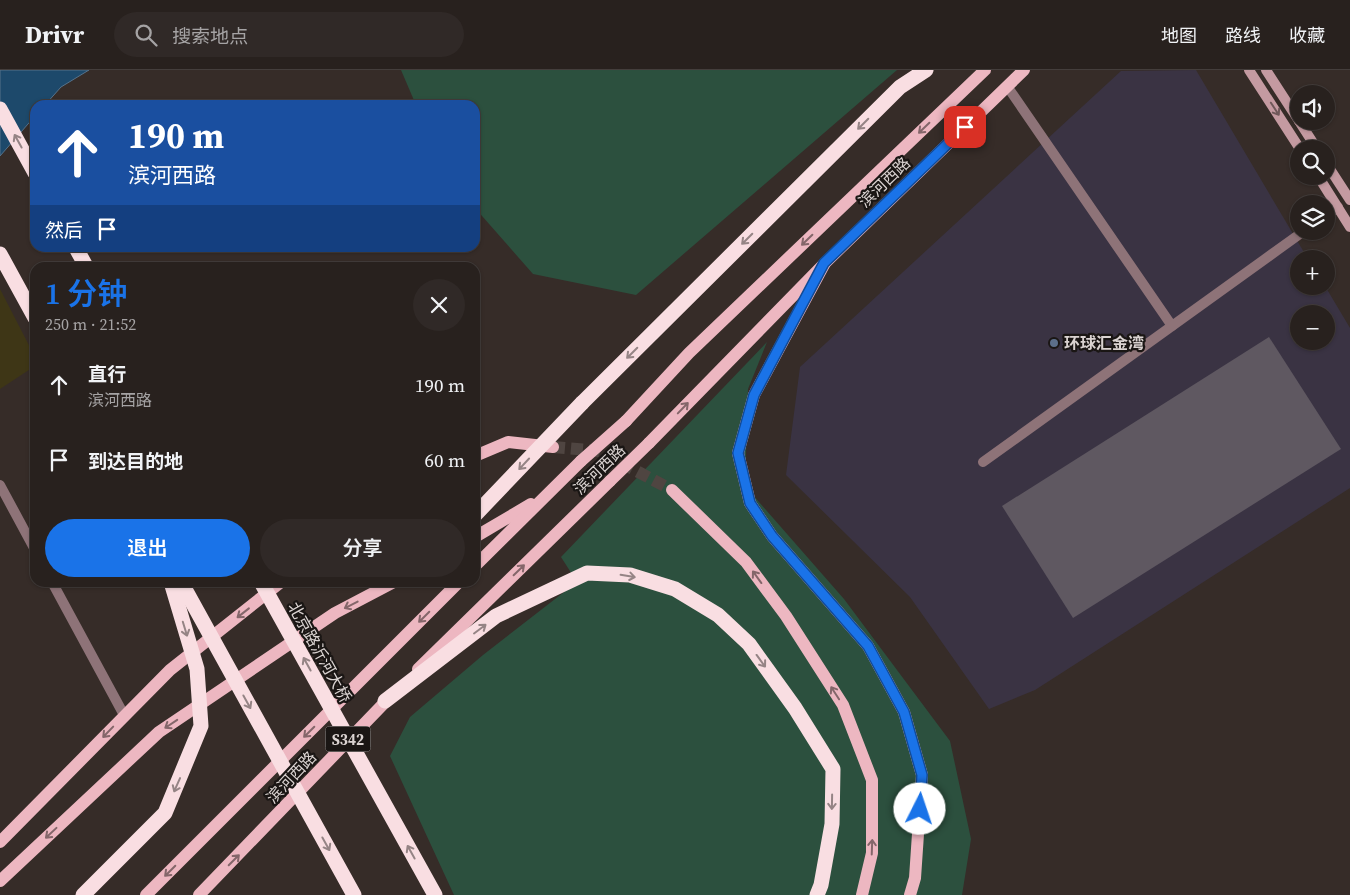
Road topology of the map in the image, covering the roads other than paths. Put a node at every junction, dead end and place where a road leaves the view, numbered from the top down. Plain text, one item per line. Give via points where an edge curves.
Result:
1 (926, 70) edge
2 (985, 70) edge
3 (1024, 70) edge
4 (1249, 70) edge
5 (1266, 70) edge
6 (1007, 86) junction
7 (1290, 107) edge
8 (0, 109) edge
9 (1294, 140) edge
10 (30, 164) edge
11 (1335, 177) edge
12 (1324, 185) edge
13 (1350, 200) edge
14 (1338, 207) junction
15 (1335, 209) edge
16 (1350, 227) edge
17 (1291, 240) edge
18 (0, 254) edge
19 (824, 263) junction
20 (30, 309) edge
21 (1172, 326) junction
22 (553, 447) tunnel mouth
23 (480, 454) edge
24 (983, 462) dead end
25 (0, 485) edge
26 (672, 490) tunnel mouth
27 (546, 495) junction
28 (480, 511) edge
29 (480, 534) edge
30 (30, 541) edge
31 (480, 561) edge
32 (55, 587) edge
33 (172, 587) edge
34 (184, 587) edge
35 (264, 587) edge
36 (275, 587) edge
37 (384, 587) edge
38 (454, 587) edge
39 (385, 701) junction
40 (124, 715) junction
41 (0, 842) edge
42 (0, 881) edge
43 (83, 895) edge
44 (146, 895) edge
45 (199, 895) edge
46 (354, 895) edge
47 (435, 895) edge
48 (816, 895) edge
49 (862, 895) edge
50 (910, 895) edge

1 -> 28 highway, bridge via 900,87 582,403
2 -> 27 main road, 滨河西路, bridge via 689,353 626,420
3 - 6 main road, 滨河西路
4 -> 9 street
5 - 7 street
6 - 19 main road, 滨河西路
6 - 21 lane
10 -> 8 highway
11 - 13 street
12 - 14 street
14 - 15 lane
14 - 16 street
17 - 21 lane
18 - 20 highway
39 -> 19 main road, 滨河西路, bridge via 649,443
19 - 50 main road via 754,395 738,453 750,503 772,536 868,646 904,712 922,775 915,878
21 - 24 lane
22 - 23 main road via 508,442
25 - 30 lane
49 -> 26 main road via 872,853 872,780 842,705 786,616 746,562
27 - 29 main road
27 - 31 main road, 滨河西路
32 - 40 lane
33 -> 43 highway, bridge via 197,669 201,726 165,813
34 -> 46 highway, bridge
47 -> 35 highway, 北京路沂河大桥 / S342, bridge
36 -> 40 main road via 170,670
37 -> 42 main road via 335,613 158,732
38 -> 44 main road, 滨河西路
45 -> 39 main road, 滨河西路
39 -> 48 highway via 496,616 587,573 630,575 675,589 718,616 750,644 833,769 832,824 821,885
40 -> 41 main road

